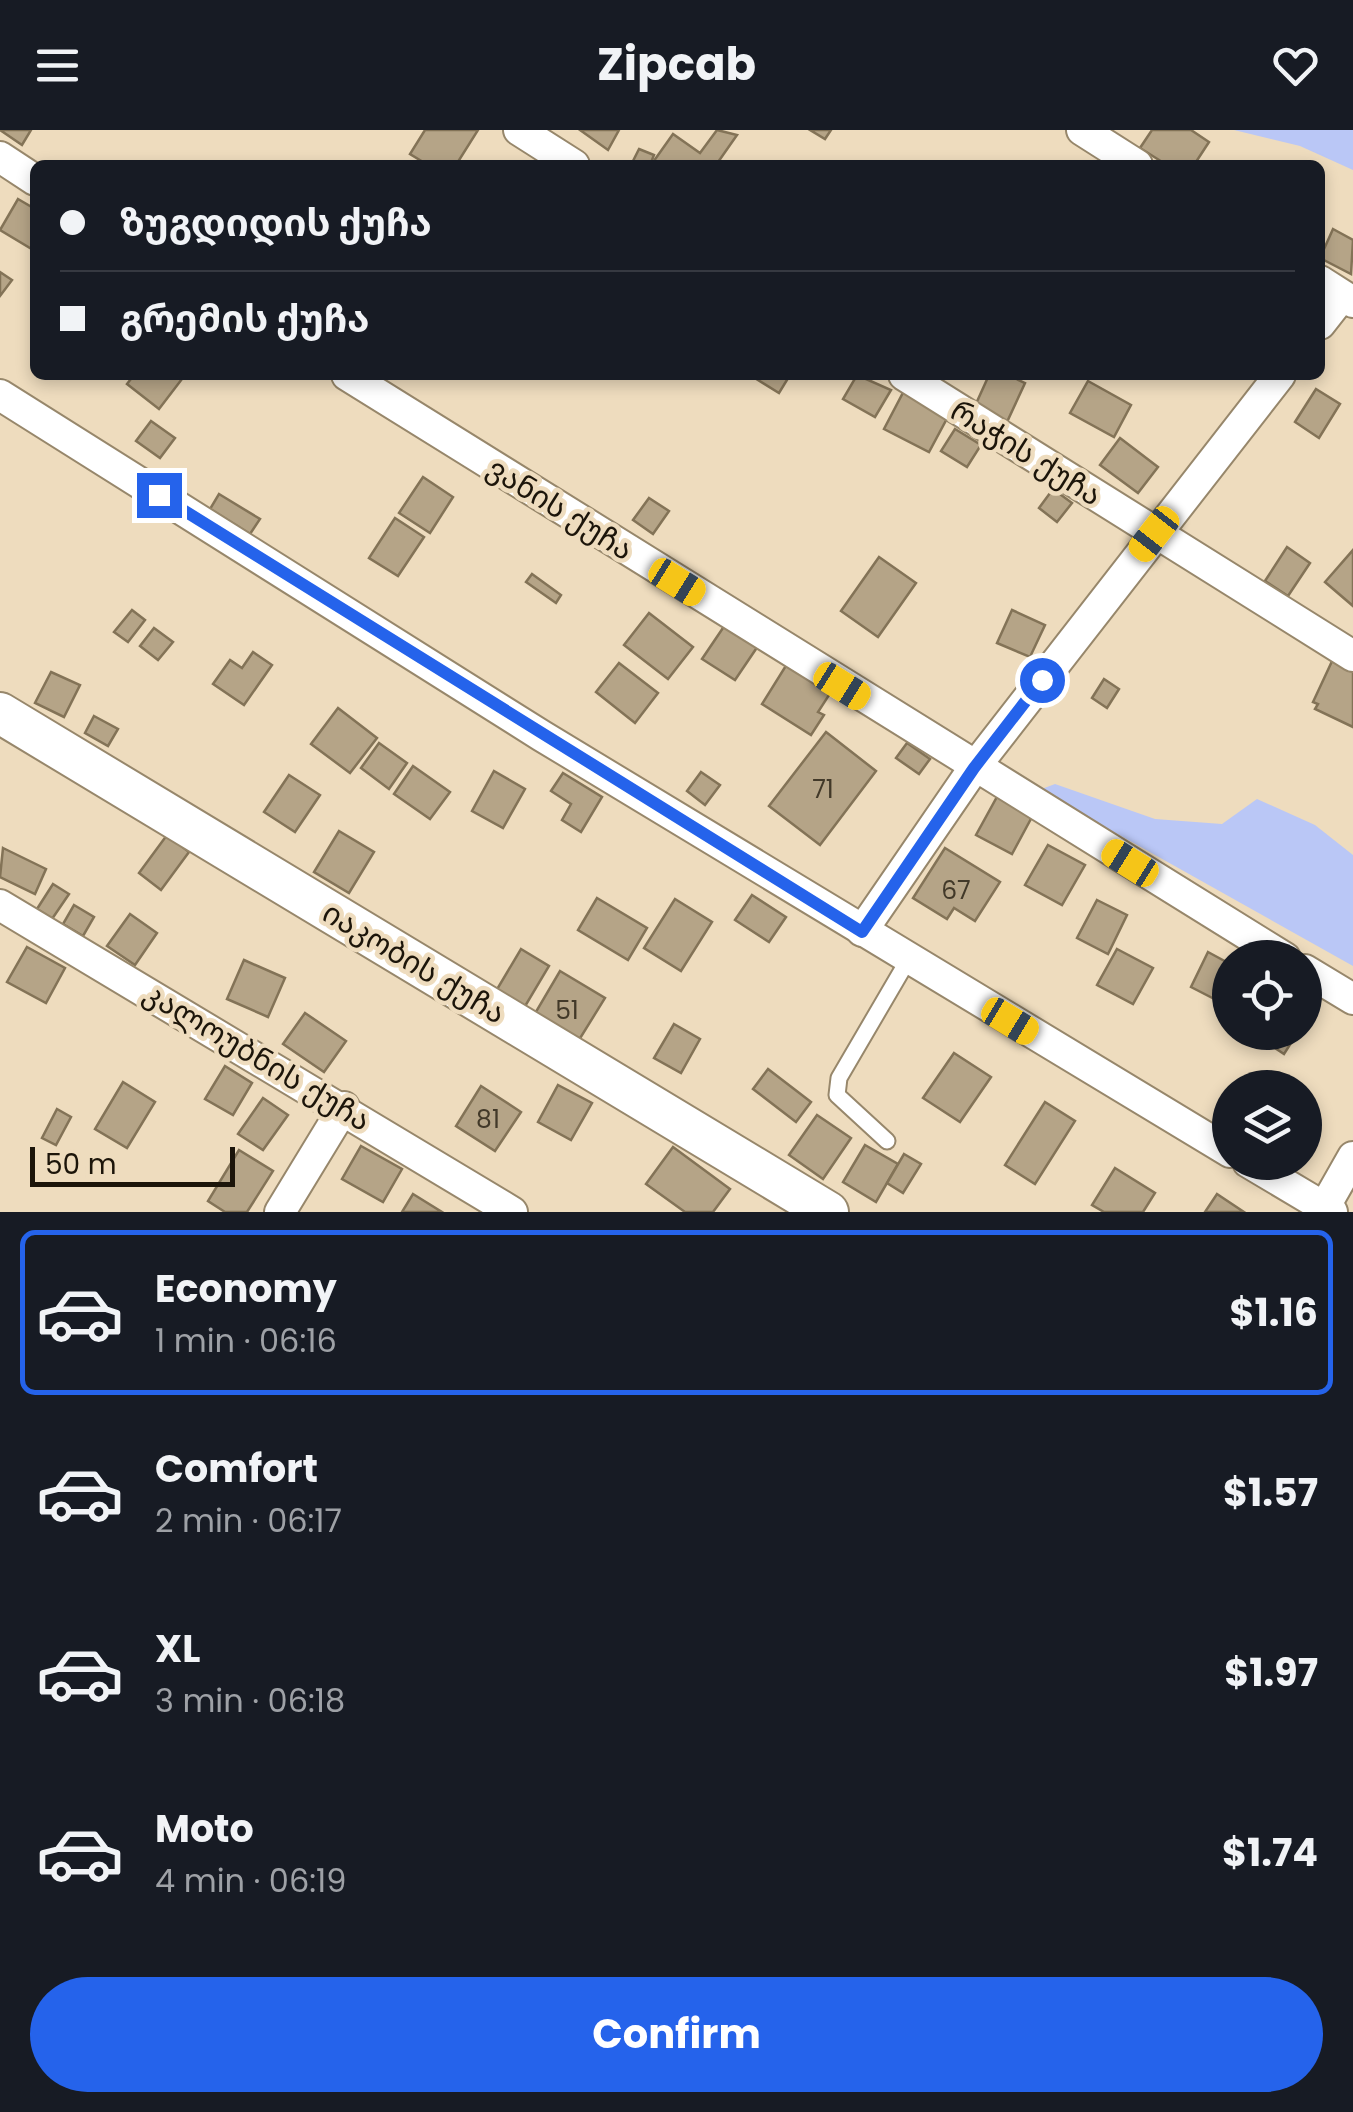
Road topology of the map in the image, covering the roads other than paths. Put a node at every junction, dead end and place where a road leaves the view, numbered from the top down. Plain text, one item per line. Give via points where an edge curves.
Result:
1 (519, 130) edge
2 (1082, 130) edge
3 (566, 160) edge
4 (1129, 160) edge
5 (1338, 293) edge
6 (1325, 315) edge
7 (355, 380) edge
8 (912, 380) edge
9 (1276, 380) edge
10 (0, 396) edge
11 (1154, 534) junction
12 (1353, 656) edge
13 (0, 714) edge
14 (974, 768) junction
15 (0, 906) edge
16 (862, 932) junction
17 (1256, 940) edge
18 (908, 960) junction
19 (1322, 980) edge
20 (1353, 999) edge
21 (344, 1107) junction
22 (887, 1140) dead end
23 (1212, 1141) edge
24 (1353, 1157) edge
25 (1278, 1180) edge
26 (1328, 1210) edge
27 (280, 1212) edge
28 (512, 1212) edge
29 (828, 1212) edge

1 - 3 street
2 - 4 street
5 - 6 street
7 - 14 street, ვანის ქუჩა
8 - 11 street, რაჭის ქუჩა
9 - 11 street
10 - 16 street
11 - 12 street, რაჭის ქუჩა
11 - 14 street
13 - 29 street, იაკობის ქუჩა
14 - 16 street
14 - 17 street, ვანის ქუჩა
15 - 21 street, კალოუბნის ქუჩა
16 - 18 street
18 - 22 lane via 840,1078 837,1095
18 - 23 street
19 - 20 street
21 - 27 street
21 - 28 street, კალოუბნის ქუჩა
24 - 26 street
25 - 26 street

